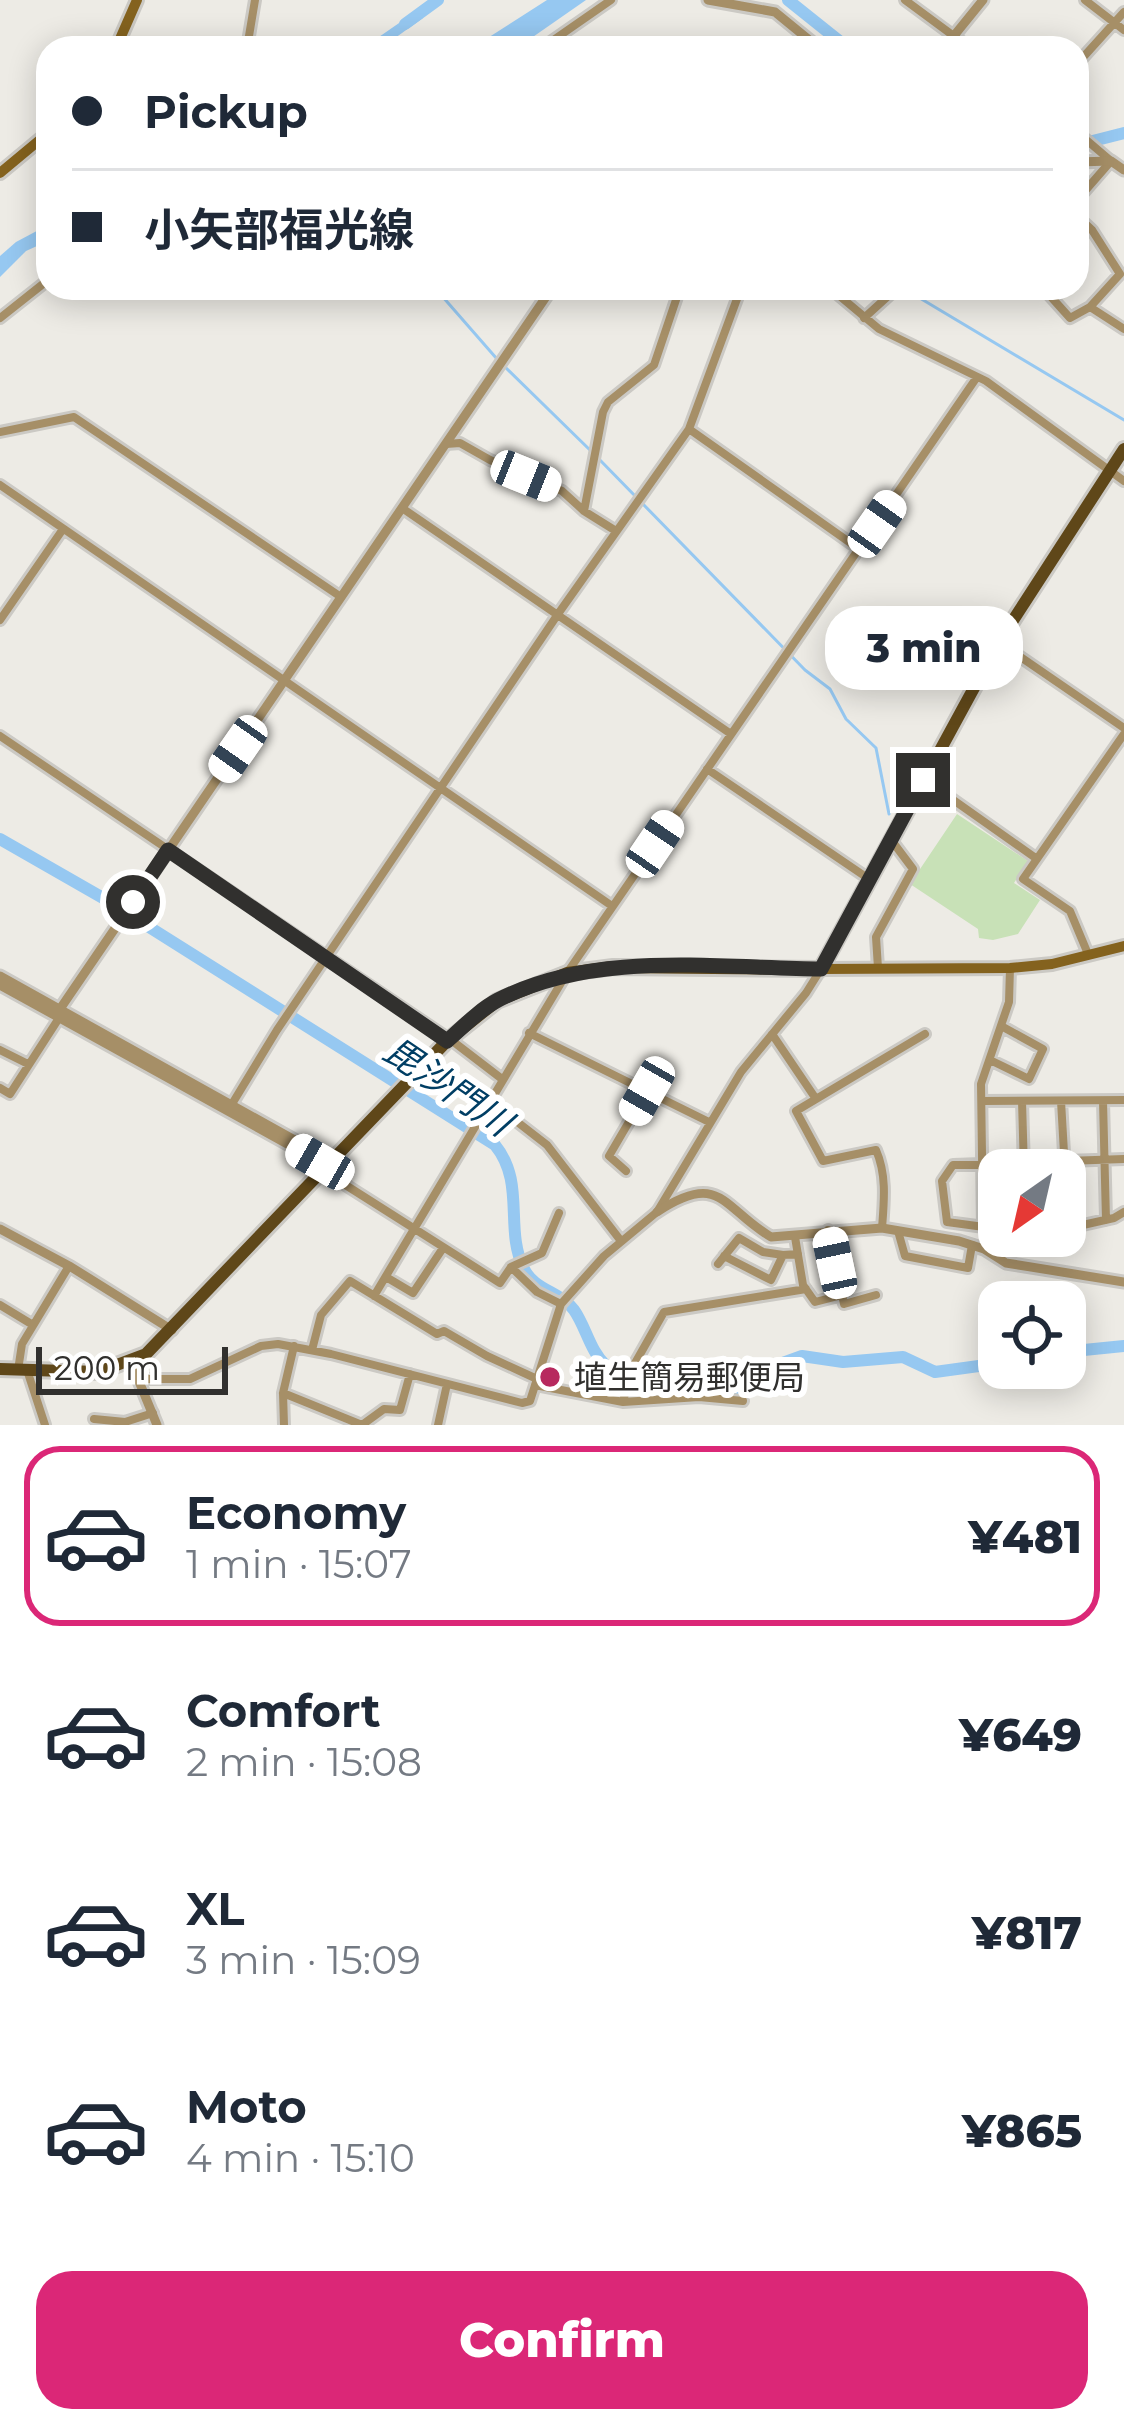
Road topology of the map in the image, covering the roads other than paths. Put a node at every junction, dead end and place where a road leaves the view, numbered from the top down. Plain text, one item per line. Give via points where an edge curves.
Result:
1 (137, 0) edge
2 (254, 0) edge
3 (610, 0) edge
4 (708, 0) edge
5 (905, 0) edge
6 (983, 0) edge
7 (1084, 0) edge
8 (1124, 12) edge
9 (1120, 27) edge
10 (121, 36) edge
11 (250, 36) edge
12 (559, 36) edge
13 (804, 36) edge
14 (954, 36) edge
15 (956, 36) edge
16 (1089, 54) edge
17 (36, 142) edge
18 (1089, 142) edge
19 (1111, 161) junction
20 (1089, 162) edge
21 (4, 166) edge
22 (1124, 170) edge
23 (1089, 186) edge
24 (1089, 227) edge
25 (36, 289) edge
26 (543, 300) edge
27 (676, 300) edge
28 (737, 300) edge
29 (844, 300) edge
30 (884, 300) edge
31 (1054, 300) edge
32 (1090, 307) junction
33 (0, 317) edge
34 (864, 318) junction
35 (1124, 329) edge
36 (977, 377) junction
37 (689, 429) junction
38 (0, 432) edge
39 (446, 445) junction
40 (1124, 449) edge
41 (1111, 470) junction
42 (1124, 481) edge
43 (0, 485) edge
44 (402, 508) junction
45 (584, 511) junction
46 (64, 529) junction
47 (616, 532) junction
48 (859, 549) junction
49 (341, 597) junction
50 (558, 614) junction
51 (0, 620) edge
52 (999, 642) junction
53 (284, 681) junction
54 (1124, 731) edge
55 (731, 734) junction
56 (0, 736) edge
57 (707, 769) junction
58 (923, 780) junction
59 (441, 789) junction
60 (891, 839) junction
61 (168, 850) junction
62 (1037, 859) junction
63 (869, 879) junction
64 (612, 906) junction
65 (1122, 950) edge
66 (1088, 954) junction
67 (326, 959) junction
68 (878, 968) junction
69 (1010, 968) junction
70 (821, 969) junction
71 (567, 974) junction
72 (0, 976) edge
73 (0, 985) edge
74 (60, 1013) junction
75 (1003, 1027) junction
76 (529, 1033) junction
77 (772, 1034) junction
78 (925, 1034) dead end
79 (447, 1041) junction
80 (0, 1050) edge
81 (990, 1060) junction
82 (28, 1064) junction
83 (502, 1079) junction
84 (0, 1088) edge
85 (647, 1091) junction
86 (493, 1096) junction
87 (816, 1099) junction
88 (1103, 1100) junction
89 (1124, 1100) edge
90 (1022, 1101) junction
91 (1061, 1101) junction
92 (982, 1102) junction
93 (232, 1104) junction
94 (709, 1122) junction
95 (982, 1149) edge
96 (1023, 1149) edge
97 (1064, 1149) edge
98 (1124, 1159) edge
99 (1105, 1160) junction
100 (1086, 1164) edge
101 (978, 1165) edge
102 (330, 1167) junction
103 (626, 1171) dead end
104 (657, 1212) junction
105 (1124, 1212) edge
106 (559, 1213) dead end
107 (1106, 1220) junction
108 (1086, 1224) edge
109 (978, 1225) edge
110 (882, 1228) junction
111 (0, 1229) edge
112 (415, 1230) junction
113 (828, 1230) junction
114 (898, 1231) junction
115 (795, 1237) junction
116 (621, 1241) junction
117 (972, 1245) junction
118 (443, 1248) junction
119 (798, 1254) junction
120 (784, 1255) junction
121 (69, 1266) junction
122 (511, 1268) junction
123 (386, 1277) junction
124 (1124, 1282) edge
125 (806, 1289) junction
126 (413, 1293) junction
127 (842, 1295) junction
128 (876, 1295) dead end
129 (374, 1296) junction
130 (561, 1304) junction
131 (0, 1305) edge
132 (400, 1312) junction
133 (33, 1325) junction
134 (172, 1330) junction
135 (294, 1346) junction
136 (312, 1349) junction
137 (131, 1362) junction
138 (10, 1369) edge
139 (410, 1374) junction
140 (141, 1379) junction
141 (536, 1382) junction
142 (447, 1384) junction
143 (283, 1393) junction
144 (742, 1401) dead end
145 (623, 1402) junction
146 (153, 1413) junction
147 (94, 1419) dead end
148 (46, 1425) edge
149 (158, 1425) edge
150 (284, 1425) edge
151 (362, 1425) edge
152 (438, 1425) edge

1 - 10 main road
2 - 11 street
3 - 12 street
4 - 13 street via 775,12
5 - 14 street
6 - 15 street
7 - 9 street
8 - 9 street
9 - 16 street
17 - 21 main road
18 - 19 street
19 - 20 street
19 - 22 street
19 - 23 street
24 - 32 street via 1120,274
25 - 33 street
26 - 39 street
27 - 45 street via 654,365 608,402
28 - 37 street
29 - 34 street
30 - 34 street
31 - 32 street via 1070,317
32 - 35 street
34 - 36 street
36 - 41 street
36 - 48 street
37 - 47 street
37 - 48 street
38 - 49 street via 74,416
39 - 44 street
39 - 45 street via 460,443 562,490
40 - 41 main road
41 - 42 street
41 - 52 main road
43 - 46 street
44 - 49 street
44 - 50 street
45 - 47 street
46 - 51 street
46 - 53 street
47 - 50 street
48 - 55 street
49 - 53 street
50 - 55 street
50 - 59 street
52 - 54 street
52 - 58 main road
53 - 59 street
53 - 61 street
54 - 62 street
55 - 57 street
56 - 61 street
57 - 63 street
57 - 64 street
58 - 60 main road
58 - 62 street
59 - 64 street
59 - 67 street
60 - 63 main road
60 - 68 street via 913,869 876,937
61 - 67 street
61 - 74 street
62 - 66 street via 1023,879 1070,911
63 - 70 main road
64 - 71 street
65 - 66 main road
66 - 69 main road
67 - 79 street
67 - 93 street
68 - 69 main road
68 - 70 main road
69 - 75 street
70 - 71 main road
70 - 77 street
71 - 76 street
71 - 79 main road via 497,1000
72 - 74 street
73 - 74 street
74 - 82 street
74 - 93 street
74 - 102 street
75 - 81 street
75 - 81 street via 1042,1049 1029,1079
76 - 83 street
76 - 85 street
77 - 87 street
77 - 94 street
78 - 87 street
79 - 83 street
79 - 102 main road
80 - 82 street
81 - 92 street
82 - 84 street via 10,1094
83 - 86 street
85 - 94 street
85 - 103 street via 609,1156
86 - 112 street
86 - 116 street via 548,1144
87 - 110 street via 796,1111 823,1161 876,1150 880,1156
88 - 89 street
88 - 91 street
88 - 99 street
90 - 91 street
90 - 92 street
90 - 96 street
91 - 97 street
92 - 95 street
93 - 102 street
94 - 104 street
98 - 99 street
99 - 100 street
99 - 107 street
101 - 109 street via 953,1165 942,1180 947,1222
102 - 112 street
102 - 134 main road
104 - 115 street via 680,1196 706,1193 771,1237
104 - 116 street
105 - 107 street
106 - 122 street via 542,1253
107 - 108 street
110 - 113 street
110 - 114 street
111 - 121 street
112 - 118 street
112 - 123 street
113 - 115 street
113 - 127 street
114 - 117 street
114 - 117 street via 905,1256 968,1268
115 - 119 street
116 - 130 street
117 - 124 street via 1006,1263
118 - 122 street via 500,1283
118 - 126 street
119 - 120 street
119 - 125 street
120 - 120 street via 771,1280 721,1260 739,1238
121 - 133 street
121 - 134 street
122 - 130 street
123 - 126 street
123 - 129 street
125 - 127 street via 815,1302
125 - 145 street via 664,1312 630,1372
126 - 132 street
127 - 128 street via 844,1304
129 - 132 street
129 - 136 street via 350,1281 321,1316
130 - 141 street
131 - 133 street
132 - 141 street
133 - 138 street
134 - 137 main road
135 - 136 street
135 - 140 street via 261,1346 190,1379
135 - 143 street
136 - 139 street
137 - 138 main road via 98,1372
137 - 140 street
138 - 148 street
139 - 142 street
139 - 151 street via 400,1410 384,1409
140 - 146 street
141 - 142 street via 522,1403
141 - 145 street
142 - 152 street
143 - 150 street
143 - 151 street
144 - 145 street
146 - 147 street via 125,1422
146 - 149 street

